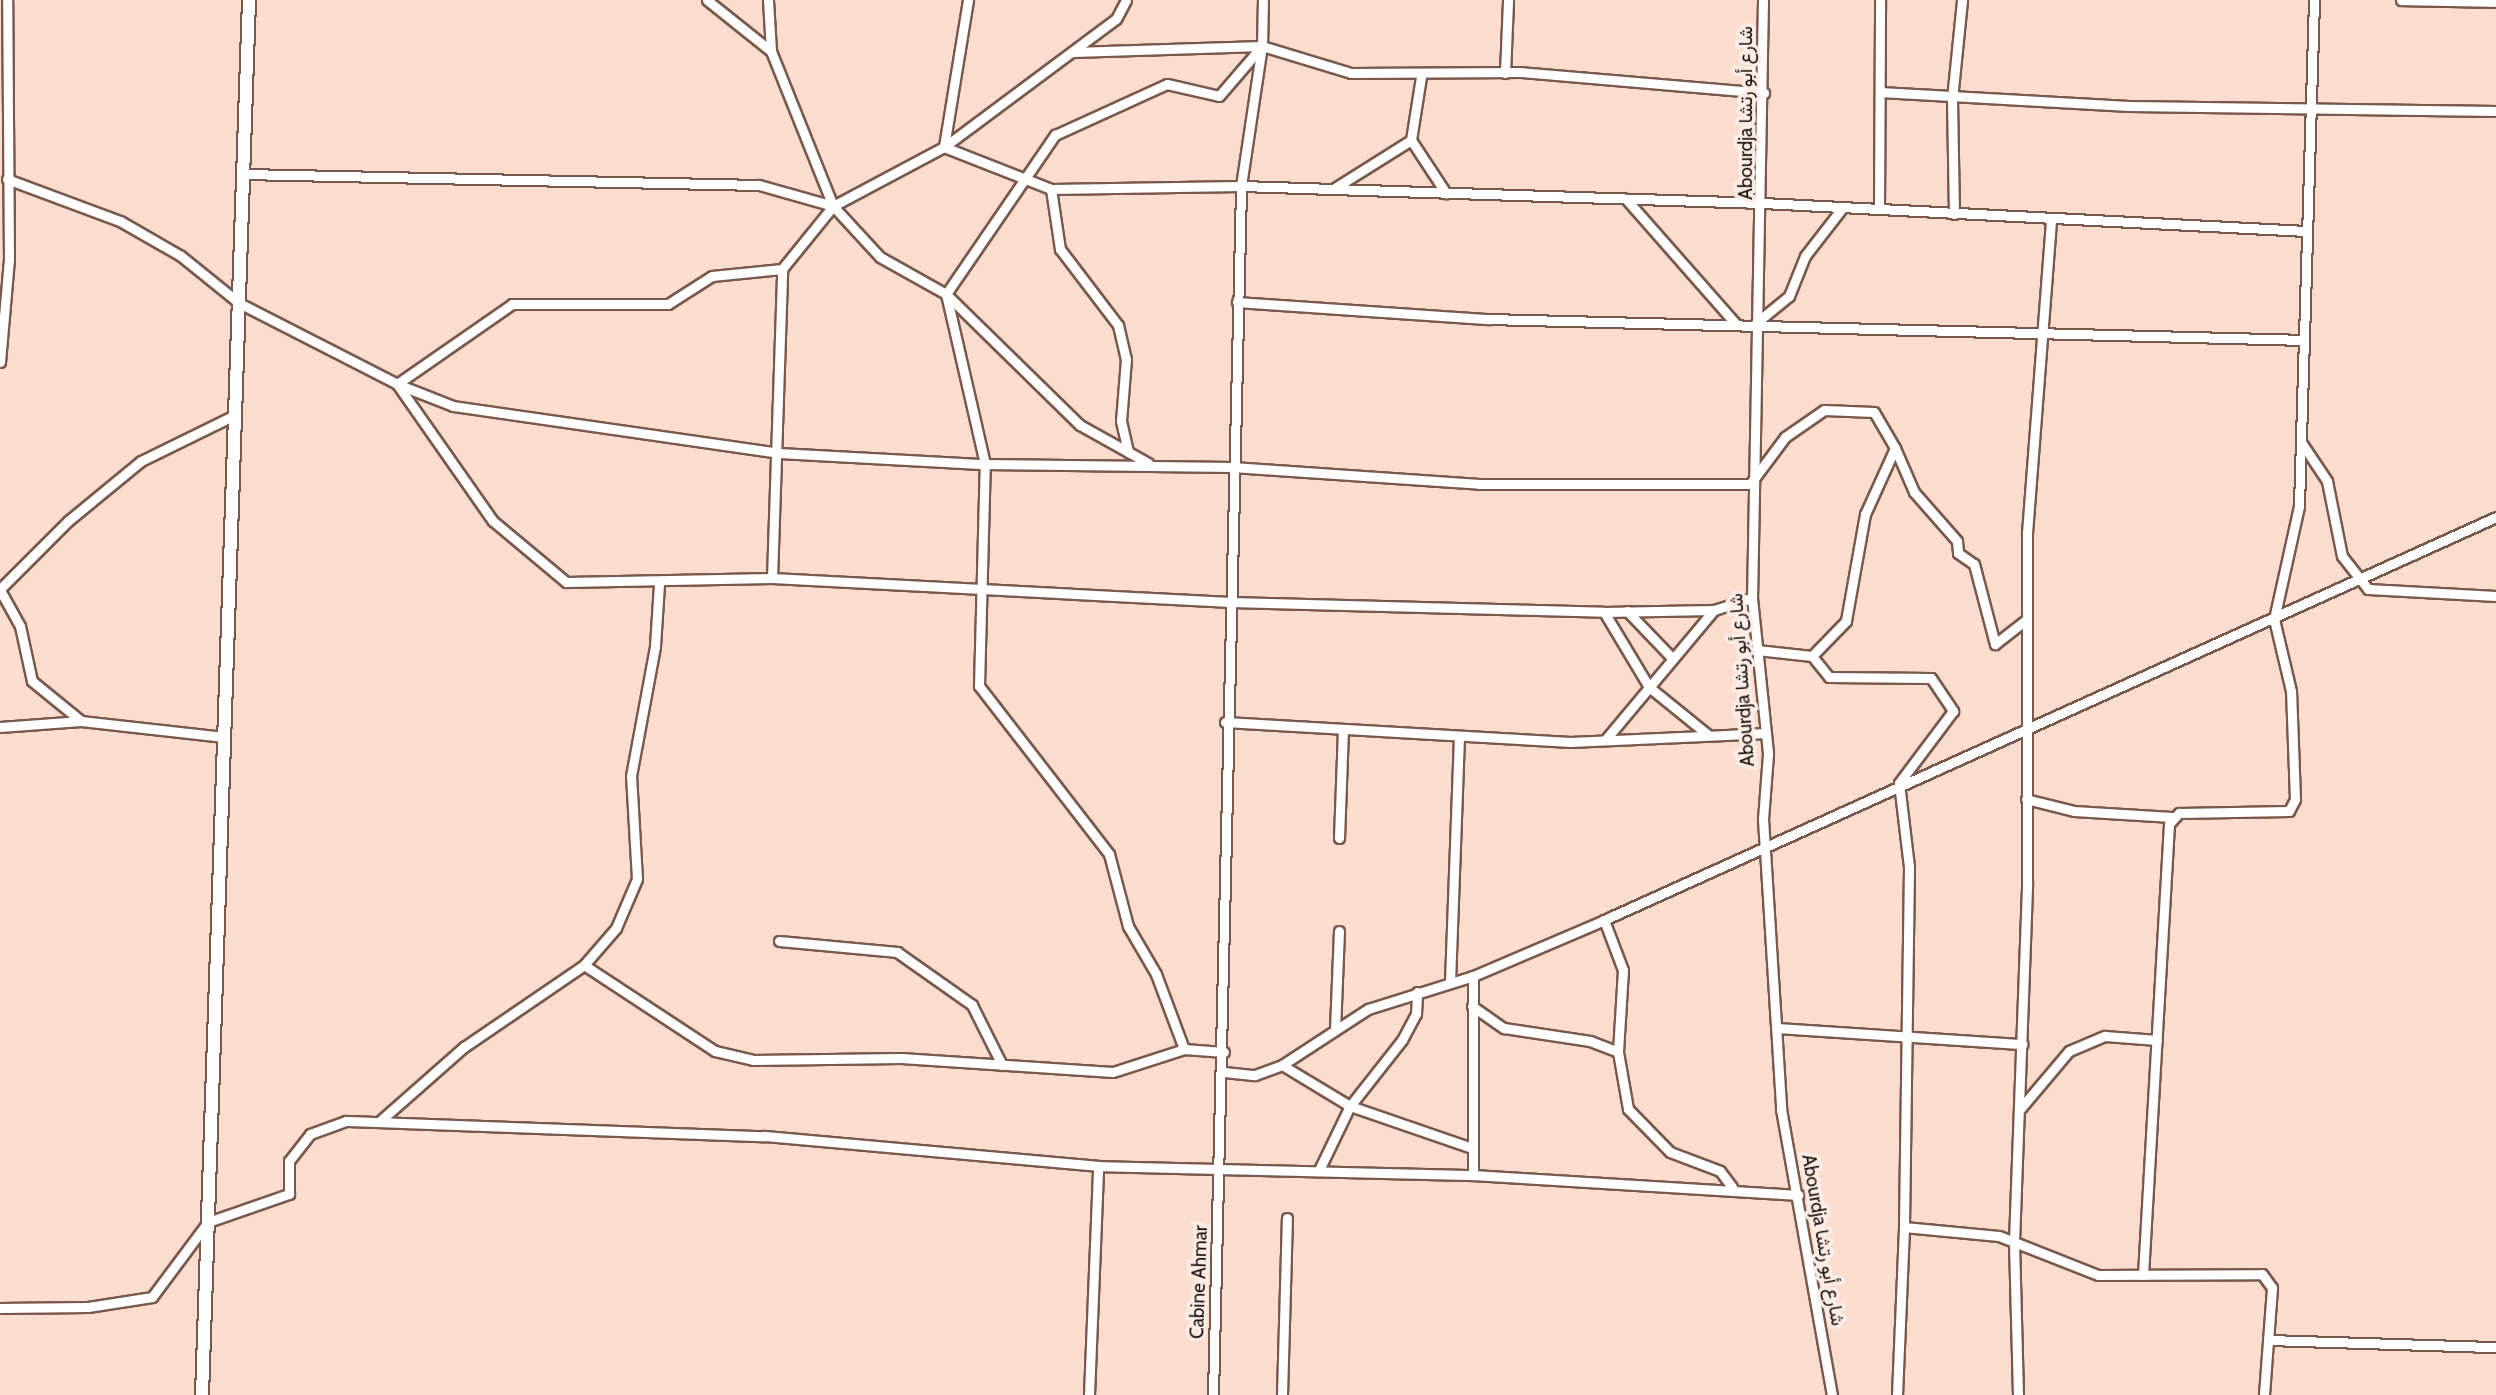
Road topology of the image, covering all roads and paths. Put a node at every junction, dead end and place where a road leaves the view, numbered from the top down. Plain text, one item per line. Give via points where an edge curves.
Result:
1 (7, 0) edge
2 (249, 0) edge
3 (707, 0) edge
4 (768, 0) edge
5 (968, 0) edge
6 (1126, 0) edge
7 (1263, 0) edge
8 (1508, 0) edge
9 (1763, 0) edge
10 (1880, 0) edge
11 (1962, 0) edge
12 (2314, 0) edge
13 (2402, 0) edge
14 (2496, 2) edge
15 (1262, 46) junction
16 (2, 49) edge
17 (771, 51) junction
18 (1072, 52) junction
19 (1505, 73) junction
20 (1421, 77) junction
21 (1880, 92) junction
22 (1764, 93) junction
23 (1952, 99) junction
24 (2310, 110) junction
25 (2496, 111) edge
26 (1411, 141) junction
27 (944, 147) junction
28 (243, 174) junction
29 (7, 179) junction
30 (1023, 181) junction
31 (1241, 186) junction
32 (1051, 189) junction
33 (1332, 189) junction
34 (1446, 193) junction
35 (1626, 199) junction
36 (1763, 203) junction
37 (833, 206) junction
38 (1843, 207) junction
39 (1879, 209) junction
40 (1954, 214) junction
41 (2052, 220) junction
42 (2307, 231) junction
43 (782, 269) junction
44 (946, 294) junction
45 (1237, 302) junction
46 (239, 303) junction
47 (1735, 323) junction
48 (1756, 323) junction
49 (2039, 335) junction
50 (2304, 340) junction
51 (0, 362) edge
52 (397, 384) junction
53 (235, 415) junction
54 (2301, 442) junction
55 (1895, 448) junction
56 (1128, 452) junction
57 (779, 453) junction
58 (985, 464) junction
59 (1150, 464) junction
60 (1232, 467) junction
61 (1750, 484) junction
62 (2496, 517) edge
63 (772, 578) junction
64 (2358, 580) junction
65 (659, 584) junction
66 (980, 584) junction
67 (0, 589) edge
68 (2496, 596) edge
69 (1752, 598) junction
70 (1230, 602) junction
71 (1714, 610) junction
72 (1626, 611) junction
73 (1604, 612) junction
74 (2026, 620) junction
75 (2274, 620) junction
76 (1757, 650) junction
77 (1812, 656) junction
78 (1672, 659) junction
79 (1649, 687) junction
80 (82, 722) junction
81 (1225, 722) junction
82 (2025, 726) junction
83 (0, 727) edge
84 (1343, 730) junction
85 (1766, 733) junction
86 (1707, 734) junction
87 (224, 737) junction
88 (1459, 738) junction
89 (1606, 739) junction
90 (1899, 783) junction
91 (2026, 799) junction
92 (2172, 817) junction
93 (1339, 838) dead end
94 (1765, 848) junction
95 (1604, 920) junction
96 (1339, 931) dead end
97 (779, 941) dead end
98 (584, 965) junction
99 (1473, 975) junction
100 (1450, 982) junction
101 (1417, 992) junction
102 (1472, 1006) junction
103 (1778, 1028) junction
104 (1335, 1030) junction
105 (1908, 1037) junction
106 (2157, 1040) junction
107 (2022, 1044) junction
108 (1184, 1049) junction
109 (1224, 1052) junction
110 (1618, 1052) junction
111 (1002, 1065) junction
112 (1282, 1065) junction
113 (1224, 1072) junction
114 (1350, 1106) junction
115 (2019, 1110) junction
116 (380, 1121) junction
117 (1472, 1148) junction
118 (1098, 1166) junction
119 (1220, 1169) junction
120 (1320, 1170) junction
121 (1472, 1175) junction
122 (1732, 1186) junction
123 (1798, 1195) junction
124 (1287, 1218) dead end
125 (208, 1222) junction
126 (1904, 1227) junction
127 (2014, 1242) junction
128 (2143, 1275) junction
129 (0, 1308) edge
130 (2268, 1340) junction
131 (2496, 1347) edge
132 (202, 1395) edge
133 (1089, 1395) edge
134 (1213, 1395) edge
135 (1282, 1395) edge
136 (1832, 1395) edge
137 (1897, 1395) edge
138 (2018, 1395) edge
139 (2264, 1395) edge

1 - 16 street
2 - 28 street
3 - 17 street
4 - 17 street
5 - 27 street
6 - 18 street via 1116,19
7 - 15 street, Cabine Ahmar
8 - 19 street
9 - 22 street, Abourdja شارع أبو رتشا
10 - 21 street
11 - 23 street
12 - 24 street
13 - 14 street
15 - 18 street
15 - 20 street via 1351,74
15 - 30 street via 1219,96 1167,84 1055,135
15 - 31 street, Cabine Ahmar
16 - 29 street
17 - 37 street
18 - 27 street
19 - 20 street
19 - 22 street
20 - 26 street
21 - 23 street
21 - 39 street
22 - 36 street, Abourdja شارع أبو رتشا
23 - 24 street
23 - 40 street
24 - 25 street
24 - 42 street
26 - 33 street
26 - 34 street
27 - 30 street
27 - 37 street
28 - 37 street via 759,185
28 - 46 street
29 - 46 street via 148,235
29 - 51 street via 9,259
30 - 32 street
30 - 44 street
31 - 32 street
31 - 33 street
31 - 45 street, Cabine Ahmar
32 - 56 street via 1060,249 1118,325 1126,359 1121,421
33 - 34 street
34 - 35 street
35 - 36 street
35 - 47 street
36 - 38 street
36 - 48 street, Abourdja شارع أبو رتشا
37 - 43 street
37 - 44 street via 880,257
38 - 39 street
38 - 48 street via 1805,256 1789,296
39 - 40 street
40 - 41 street
41 - 42 street
41 - 49 street
42 - 50 street
43 - 52 street via 712,276 668,304 512,304
43 - 57 street
44 - 56 street via 1080,425
44 - 58 street
45 - 47 street via 1488,319
45 - 60 street, Cabine Ahmar
46 - 52 street
46 - 53 street
47 - 48 street
48 - 49 street
48 - 61 street, Abourdja شارع أبو رتشا
49 - 50 street
49 - 74 street
50 - 54 street
52 - 57 street via 477,411
52 - 65 street via 493,521 553,574 566,582
53 - 67 street via 141,461 68,521
53 - 87 street
54 - 64 street via 2327,481 2342,556
54 - 75 street via 2297,525
55 - 61 street via 1874,412 1824,410 1785,437
55 - 74 street via 1914,492 1956,541 1958,553 1974,564 1995,644
55 - 77 street via 1865,514 1846,621
56 - 59 street
57 - 58 street
57 - 63 street
58 - 59 street
58 - 66 street
59 - 60 street
60 - 61 street via 1479,484
60 - 70 street, Cabine Ahmar
61 - 69 street, Abourdja شارع أبو رتشا
62 - 64 street
63 - 65 street
63 - 66 street
64 - 68 street via 2386,595
64 - 75 street
65 - 98 street via 655,646 631,776 637,879 616,928
66 - 70 street
66 - 108 street via 979,686 1110,854 1128,926 1156,974
67 - 80 street via 20,626 32,681
69 - 71 street
69 - 76 street, Abourdja شارع أبو رتشا
70 - 73 street
70 - 81 street, Cabine Ahmar
71 - 72 street
71 - 78 street
72 - 73 street
72 - 78 street
73 - 79 street
74 - 82 street
75 - 82 street
75 - 92 street via 2291,691 2295,799 2281,812
76 - 77 street
76 - 85 street, Abourdja شارع أبو رتشا
77 - 90 street via 1829,677 1931,678 1954,711
78 - 79 street
79 - 86 street
79 - 89 street
80 - 83 street
80 - 87 street
81 - 84 street
81 - 109 street, Cabine Ahmar
82 - 90 street
82 - 91 street
84 - 88 street
84 - 93 street
85 - 86 street
85 - 94 street, Abourdja شارع أبو رتشا
86 - 89 street
87 - 125 street
88 - 89 street
88 - 100 street
90 - 94 street
90 - 105 street via 1909,867
91 - 92 street via 2074,811
91 - 107 street
92 - 106 street
94 - 95 street
94 - 103 street, Abourdja شارع أبو رتشا
95 - 99 street
95 - 110 street via 1623,970
96 - 104 street
97 - 111 street via 897,951 972,1005
98 - 111 street via 715,1051 753,1060
98 - 116 street via 464,1046
99 - 100 street
99 - 102 street
100 - 101 street
101 - 104 street
101 - 114 street via 1416,1014 1402,1040
102 - 110 street via 1504,1028 1590,1041
102 - 117 street
103 - 105 street
103 - 123 street, Abourdja شارع أبو رتشا via 1781,1109
104 - 112 street
105 - 107 street
105 - 126 street
106 - 115 street via 2105,1036 2069,1051
106 - 128 street
107 - 115 street
108 - 109 street
108 - 111 street via 1113,1072
109 - 113 street, Cabine Ahmar
110 - 122 street via 1628,1109 1670,1152 1720,1171
112 - 113 street via 1255,1075
112 - 114 street
113 - 119 street, Cabine Ahmar
114 - 117 street
114 - 120 street
115 - 127 street
116 - 118 street via 764,1136
116 - 125 street via 330,1123 289,1161 289,1194
117 - 121 street
118 - 119 street
118 - 133 street
119 - 120 street
119 - 134 street, Cabine Ahmar
120 - 121 street
121 - 122 street
122 - 123 street
123 - 136 street, Abourdja شارع أبو رتشا
124 - 135 street
125 - 129 street via 152,1297 88,1307
125 - 132 street
126 - 127 street via 1987,1233
126 - 137 street
127 - 128 street via 2079,1271
127 - 138 street
128 - 130 street via 2262,1275 2272,1288
130 - 131 street
130 - 139 street

